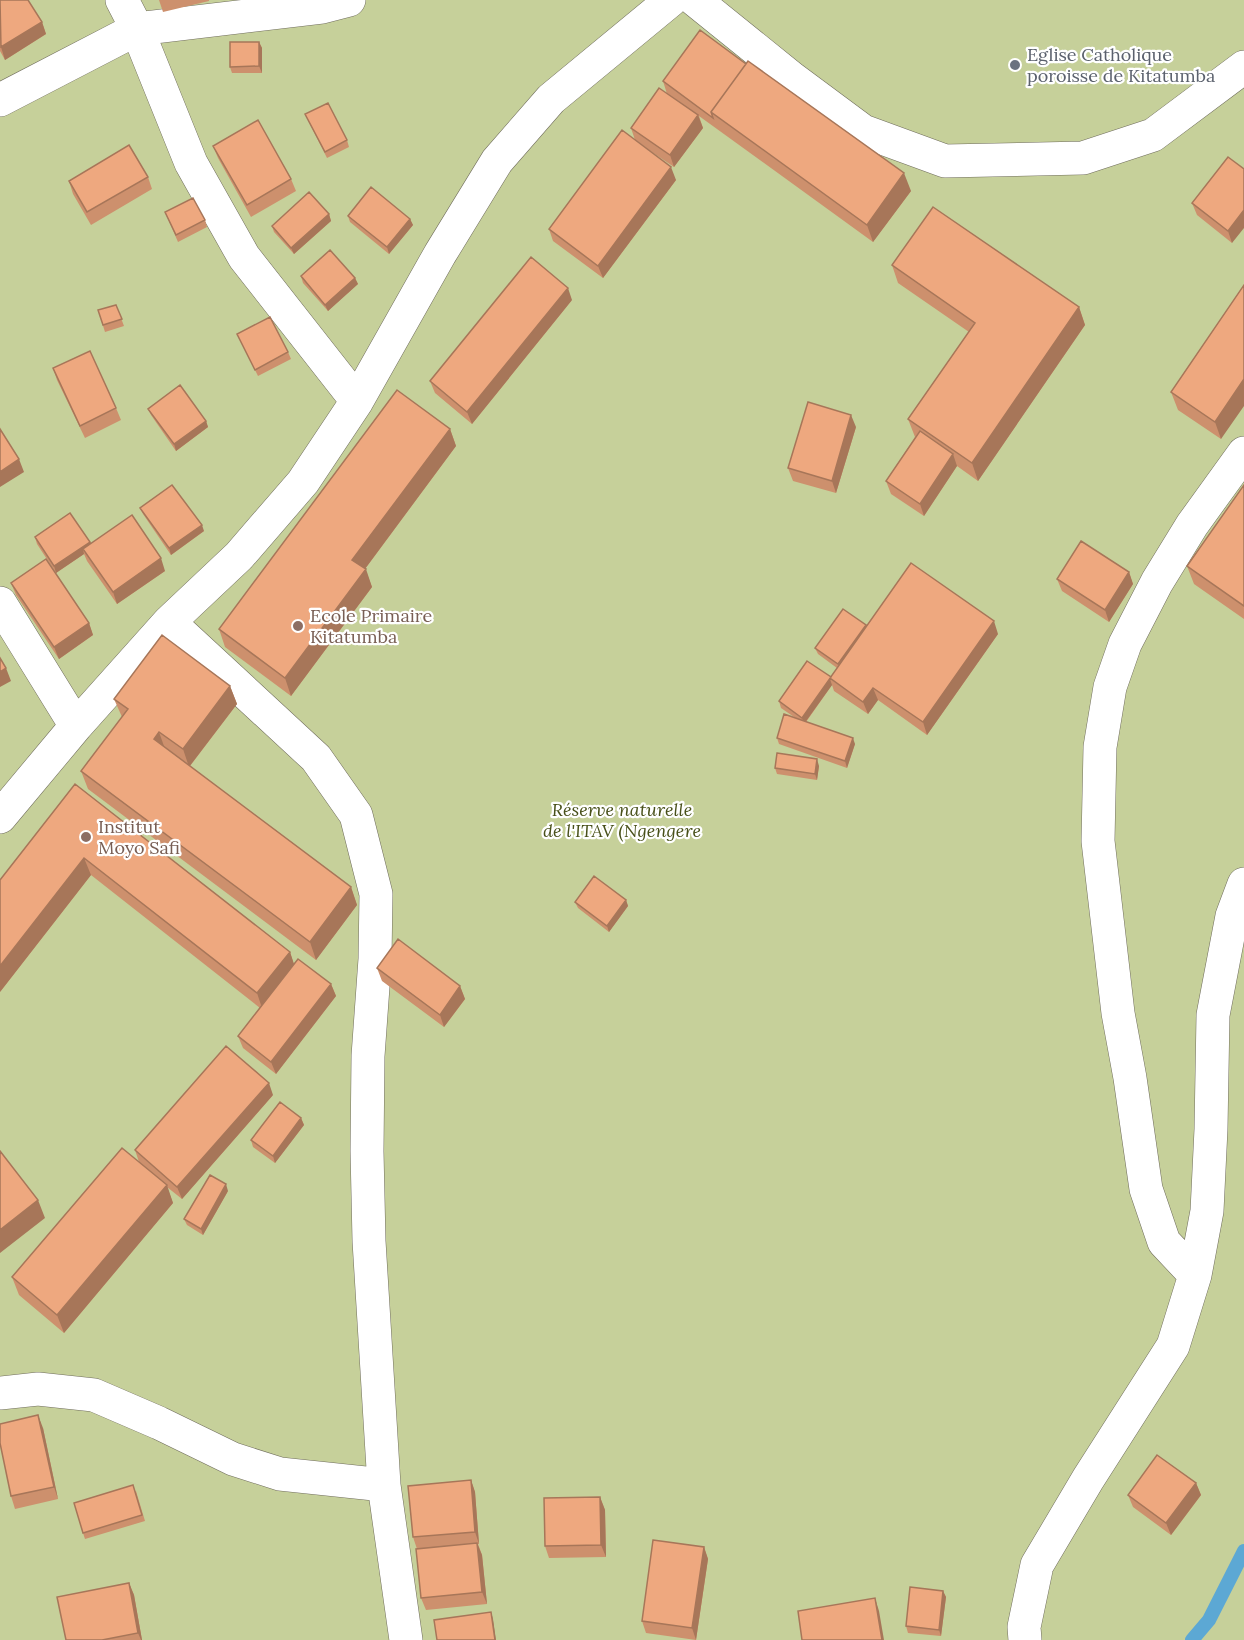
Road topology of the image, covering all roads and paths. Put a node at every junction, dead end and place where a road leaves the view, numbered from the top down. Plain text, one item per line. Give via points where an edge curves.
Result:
1 (122, 0) edge
2 (349, 0) edge
3 (671, 0) edge
4 (694, 0) edge
5 (137, 29) junction
6 (1244, 67) edge
7 (0, 100) edge
8 (357, 401) junction
9 (1244, 453) edge
10 (0, 603) edge
11 (169, 622) junction
12 (76, 726) junction
13 (0, 817) edge
14 (1244, 884) edge
15 (1195, 1275) junction
16 (0, 1393) edge
17 (384, 1485) junction
18 (406, 1640) edge
19 (1025, 1640) edge

1 - 5 street
2 - 5 street via 321,7
3 - 8 street via 551,99 497,161
4 - 6 street via 863,131 945,161 1083,158 1154,135
5 - 7 street
5 - 8 street via 190,163 244,256
8 - 11 street via 303,482 239,556
9 - 15 street via 1192,525 1125,644 1110,687 1100,747 1098,841 1118,1013 1146,1189 1164,1242
10 - 12 street
11 - 12 street
11 - 17 street via 316,758 356,815 376,894 367,1150
12 - 13 street
14 - 15 street via 1232,916 1213,1015 1207,1211
15 - 19 street via 1173,1346 1038,1565 1024,1627
16 - 17 street via 38,1389 94,1395 233,1460 280,1474
17 - 18 street

